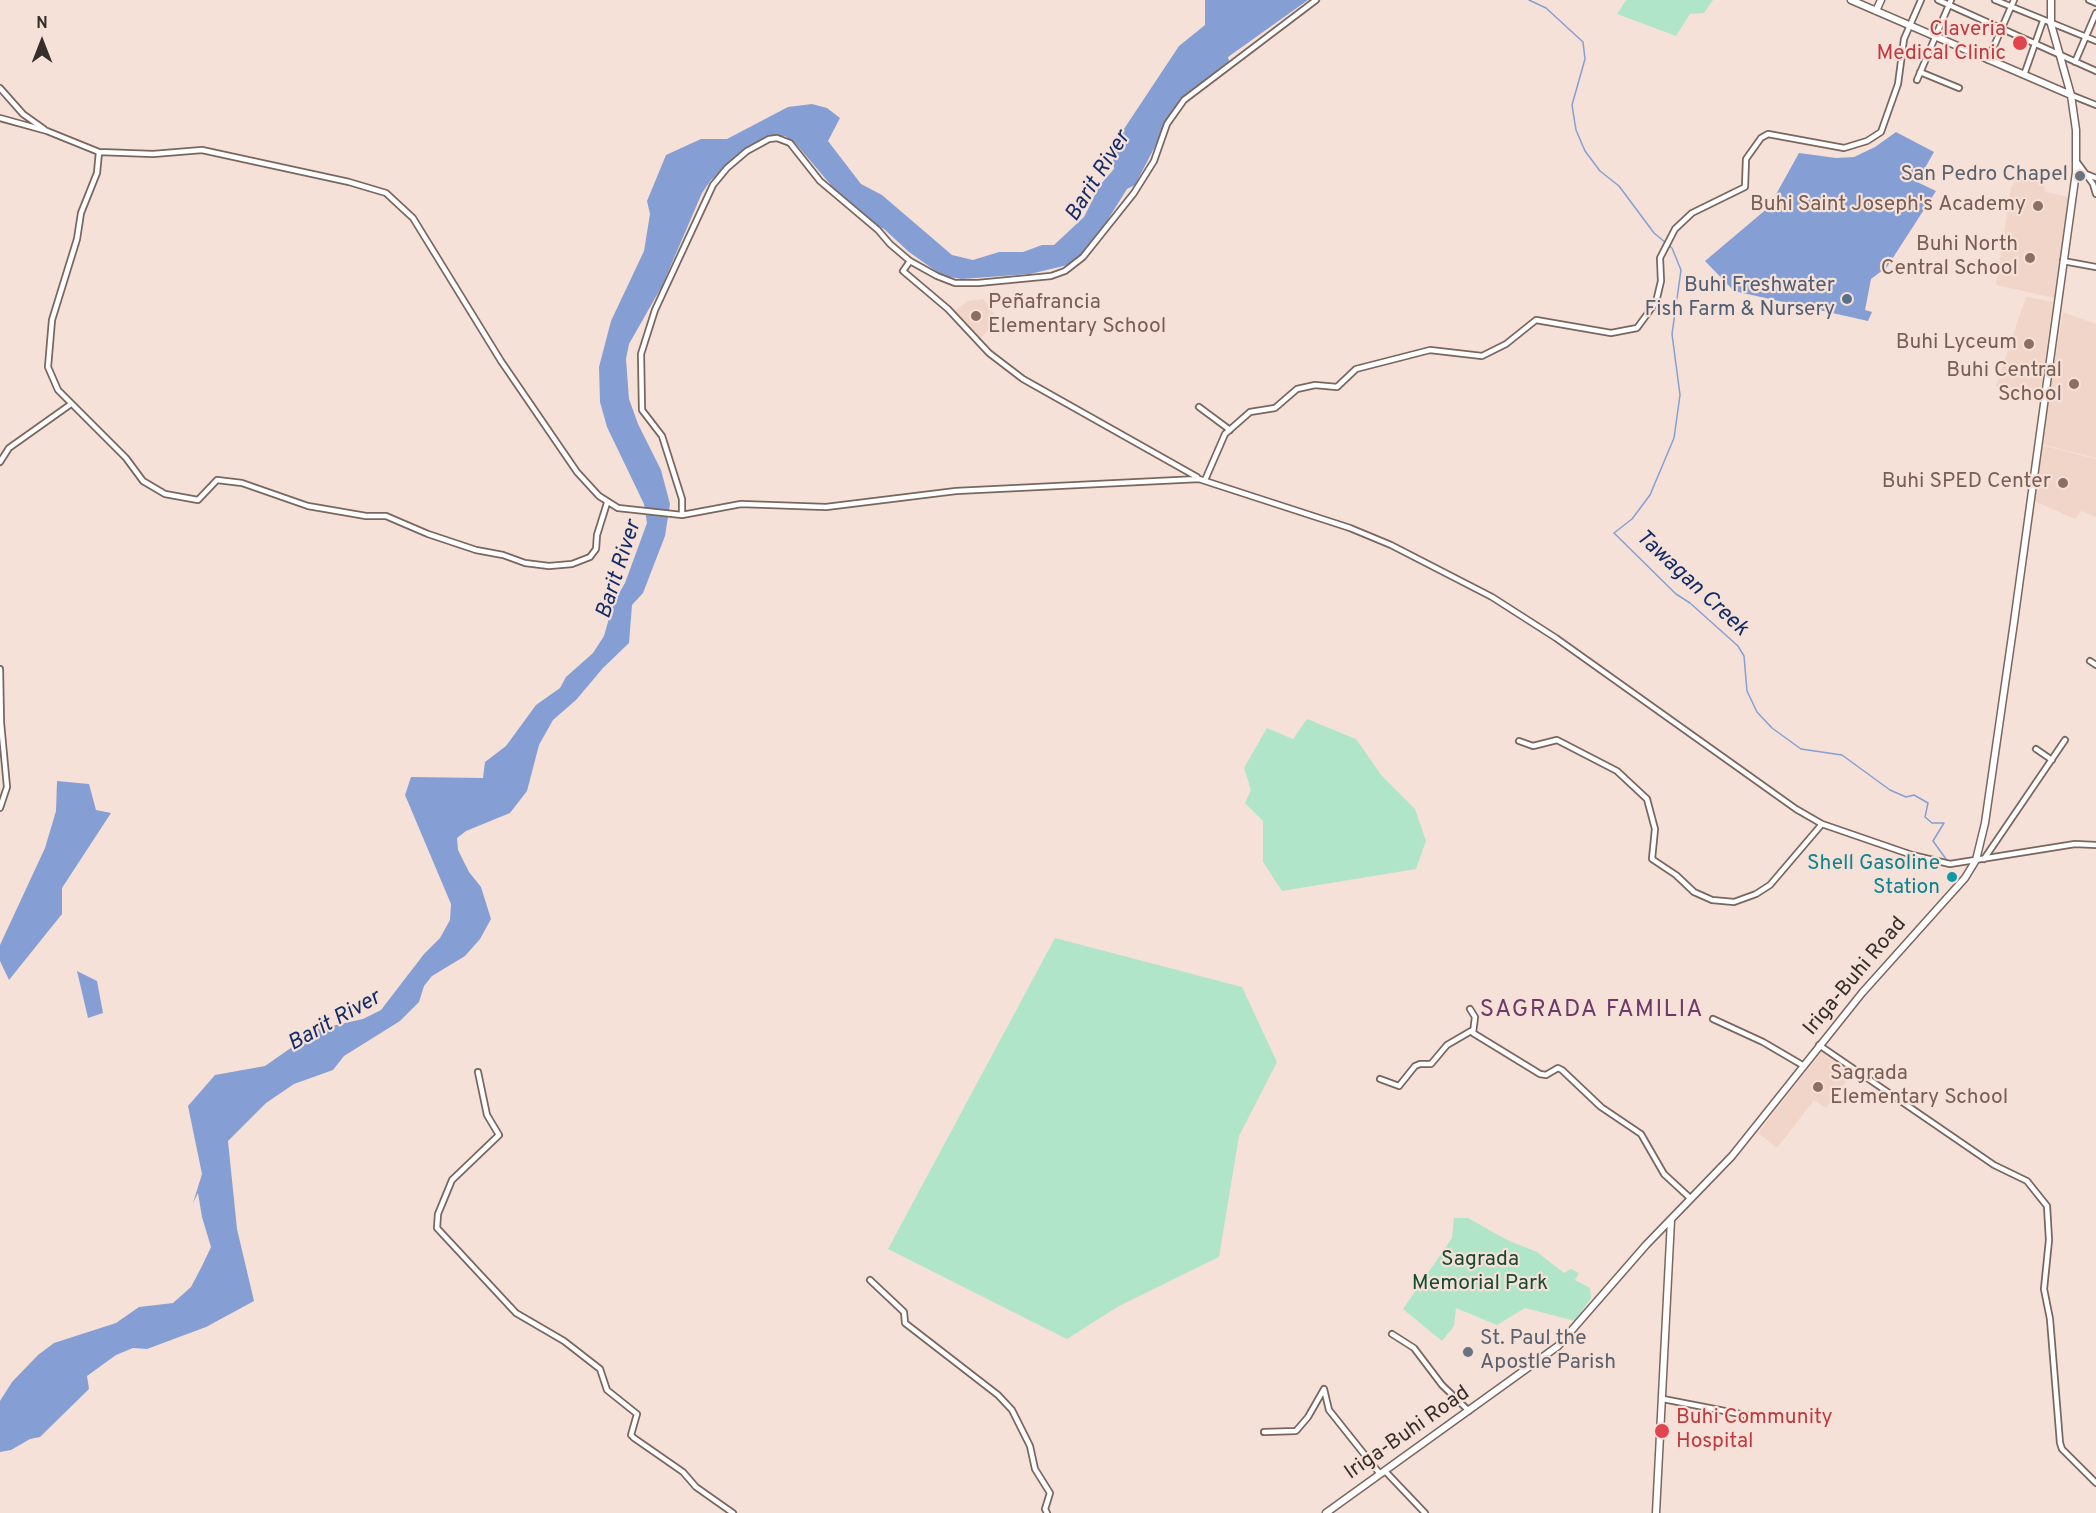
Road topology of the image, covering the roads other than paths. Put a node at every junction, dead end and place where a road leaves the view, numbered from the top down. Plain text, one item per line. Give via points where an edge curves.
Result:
1 (1316, 0) edge
2 (1851, 0) edge
3 (1881, 0) edge
4 (1921, 0) edge
5 (1938, 0) edge
6 (1995, 0) edge
7 (2014, 0) edge
8 (2051, 0) edge
9 (2089, 0) edge
10 (1950, 2) edge
11 (2096, 3) edge
12 (2011, 7) junction
13 (1876, 11) junction
14 (2096, 13) edge
15 (2043, 21) junction
16 (2051, 24) junction
17 (1909, 26) junction
18 (2001, 29) junction
19 (2086, 36) junction
20 (1935, 38) junction
21 (2096, 41) edge
22 (2035, 44) junction
23 (2060, 56) junction
24 (1988, 60) junction
25 (2075, 62) junction
26 (2096, 71) edge
27 (1920, 72) junction
28 (2024, 75) junction
29 (1917, 80) dead end
30 (0, 88) edge
31 (1959, 88) dead end
32 (2071, 95) junction
33 (2096, 98) edge
34 (2095, 105) edge
35 (0, 118) edge
36 (47, 131) junction
37 (99, 152) junction
38 (2077, 162) junction
39 (2086, 174) junction
40 (2096, 178) edge
41 (2096, 194) edge
42 (910, 261) junction
43 (2063, 261) junction
44 (2096, 267) edge
45 (71, 404) junction
46 (1199, 407) dead end
47 (1230, 430) junction
48 (0, 462) edge
49 (1202, 480) junction
50 (607, 503) junction
51 (682, 515) junction
52 (2090, 661) dead end
53 (2096, 665) edge
54 (0, 669) edge
55 (2065, 740) dead end
56 (1518, 741) dead end
57 (2036, 750) dead end
58 (2052, 760) junction
59 (0, 808) edge
60 (1822, 824) junction
61 (2096, 845) edge
62 (1984, 859) junction
63 (1976, 860) junction
64 (1470, 1009) dead end
65 (1713, 1019) dead end
66 (1471, 1031) junction
67 (1820, 1045) junction
68 (1804, 1066) junction
69 (478, 1072) dead end
70 (1380, 1079) dead end
71 (1690, 1198) junction
72 (1671, 1220) junction
73 (870, 1280) dead end
74 (1392, 1334) dead end
75 (1663, 1399) junction
76 (1469, 1411) junction
77 (1766, 1419) dead end
78 (1264, 1432) dead end
79 (1383, 1473) junction
80 (2096, 1483) edge
81 (733, 1513) edge
82 (1047, 1513) edge
83 (1326, 1513) edge
84 (1425, 1513) edge
85 (1656, 1513) edge

1 - 42 street via 1184,100 1167,124 1154,161 1134,193 1083,257 1065,271 1032,279 955,283
2 - 13 main road
3 - 13 main road
4 - 17 street
5 - 10 street
6 - 12 street
7 - 12 street
8 - 16 main road, Iriga-Buhi Road
9 - 11 street
10 - 18 street
10 - 20 street
12 - 15 street
12 - 18 street
13 - 17 main road
14 - 19 street
15 - 16 street
15 - 22 street
16 - 19 street
16 - 23 main road, Iriga-Buhi Road
17 - 20 main road
17 - 47 street via 1898,84 1882,130 1844,148 1765,135 1746,159 1745,188 1692,213 1668,239 1660,258 1661,281 1656,302 1635,329 1611,333 1534,320 1506,344 1482,356 1432,350 1367,365 1354,370 1340,386 1297,389 1275,408 1250,412
18 - 22 street
18 - 24 street
19 - 21 street
19 - 25 street
20 - 24 main road
20 - 27 street
22 - 23 street
22 - 28 street
23 - 25 street
23 - 32 main road, Iriga-Buhi Road
24 - 28 main road
25 - 26 street
27 - 29 street
27 - 31 street
28 - 32 main road
30 - 36 street via 23,114
32 - 34 street
32 - 38 main road, Iriga-Buhi Road
33 - 34 street
35 - 36 street
36 - 37 street
37 - 45 street via 97,173 81,213 52,320 48,367 58,390
37 - 50 street via 153,154 202,150 378,189 392,197 422,232 501,361 577,472
38 - 39 street
38 - 43 main road, Iriga-Buhi Road
39 - 40 street
39 - 41 street
42 - 49 street via 903,271 1014,373
42 - 51 street via 820,181 796,148 784,140 760,142 727,168 713,185 655,310 641,354 642,410 662,436 682,499
43 - 44 street
43 - 63 main road, Iriga-Buhi Road via 1985,824
45 - 48 street via 9,448
45 - 50 street via 126,458 143,481 165,494 198,500 217,480 242,483 308,506 386,516 428,534 534,565 572,564 590,557 596,549
46 - 47 street
47 - 49 street
49 - 51 street via 956,491 826,507 741,504
49 - 60 street via 1350,528 1492,597
50 - 51 street via 618,508
52 - 53 street
54 - 59 street via 7,787
55 - 58 street
56 - 60 street via 1533,746 1557,740 1617,771 1647,800 1655,829 1652,859 1694,892 1712,900 1734,902 1770,885
57 - 58 street
58 - 62 street
60 - 63 street via 1928,860 1950,864
61 - 62 street via 2075,844
62 - 63 street
63 - 67 main road, Iriga-Buhi Road via 1965,878
64 - 66 street via 1475,1017
65 - 68 street
66 - 70 street via 1447,1045 1429,1065 1415,1066 1400,1086
66 - 71 street via 1539,1074 1546,1075 1558,1068 1578,1082 1601,1107 1641,1134 1665,1174
67 - 68 main road, Iriga-Buhi Road
67 - 80 street via 1994,1165 2027,1181 2047,1206 2049,1240 2044,1289 2060,1443
68 - 71 main road, Iriga-Buhi Road via 1732,1156
69 - 81 street via 487,1115 499,1135 452,1180 438,1214 437,1228 516,1313 564,1341 600,1369 607,1390 638,1414 631,1435 634,1438
71 - 72 main road, Iriga-Buhi Road
72 - 75 main road
72 - 76 main road, Iriga-Buhi Road via 1558,1346
73 - 82 street via 904,1312 905,1323 1012,1410 1030,1446 1035,1469 1050,1493
74 - 76 street via 1414,1348 1442,1385
75 - 77 street
75 - 85 main road
76 - 79 main road, Iriga-Buhi Road
78 - 79 street via 1296,1431 1324,1389 1329,1410
79 - 83 main road, Iriga-Buhi Road
79 - 84 street

